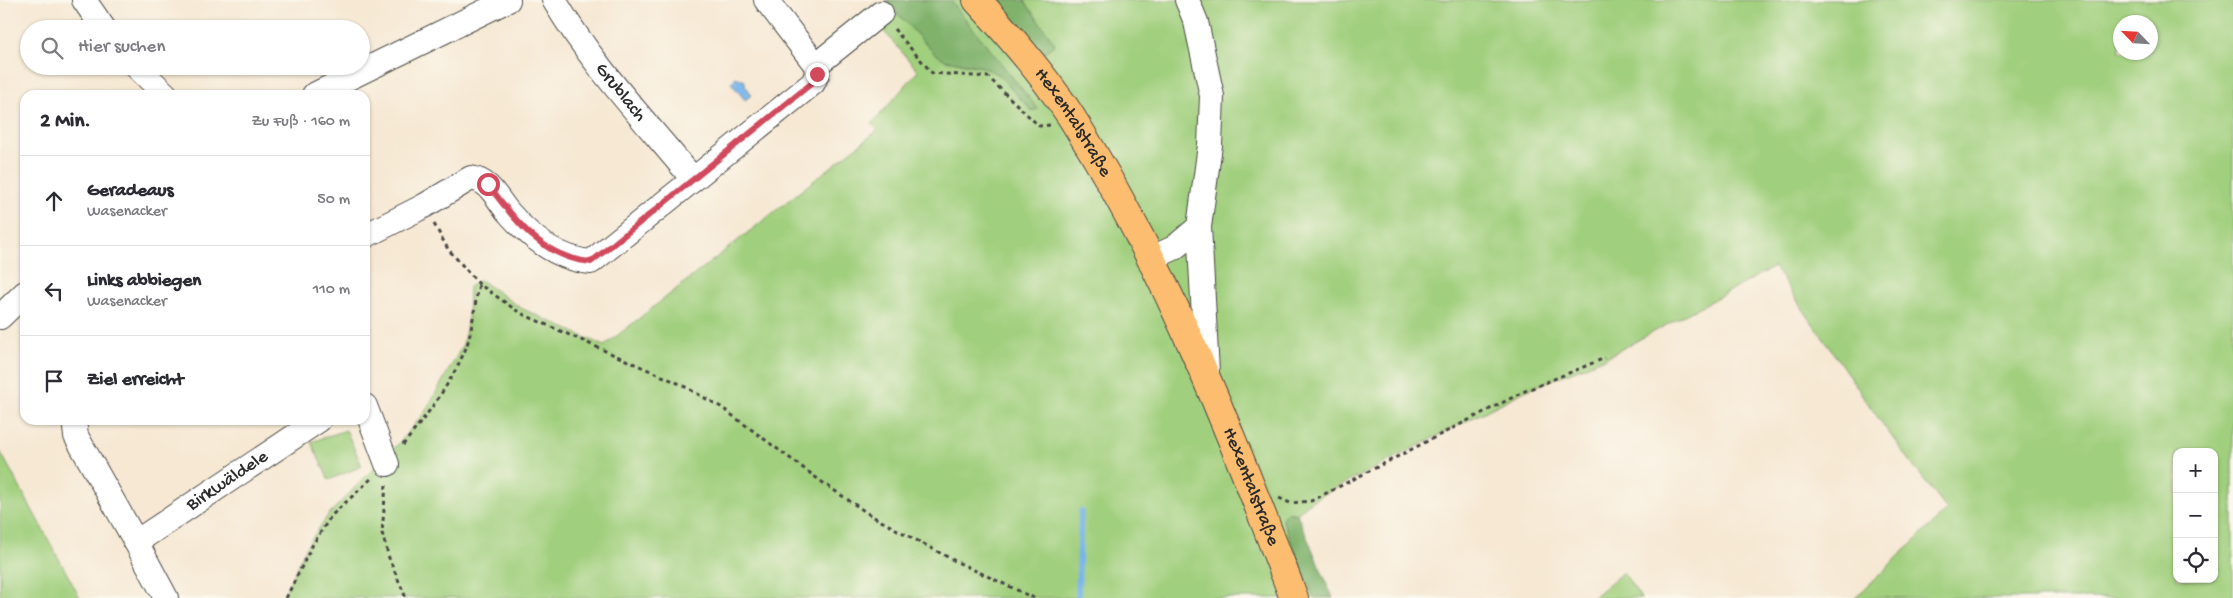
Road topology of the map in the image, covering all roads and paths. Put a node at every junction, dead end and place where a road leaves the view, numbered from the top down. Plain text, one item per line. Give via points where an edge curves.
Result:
1 (84, 0) edge
2 (508, 0) edge
3 (554, 0) edge
4 (766, 0) edge
5 (977, 0) edge
6 (1187, 0) edge
7 (881, 13) joint
8 (98, 20) edge
9 (816, 65) junction
10 (370, 68) edge
11 (145, 75) edge
12 (355, 75) edge
13 (161, 90) edge
14 (324, 90) edge
15 (1056, 125) dead end
16 (693, 179) junction
17 (424, 206) junction
18 (1199, 227) junction
19 (370, 233) edge
20 (1152, 258) junction
21 (479, 284) junction
22 (20, 298) edge
23 (0, 317) edge
24 (1605, 358) dead end
25 (1207, 376) junction
26 (370, 419) edge
27 (75, 425) edge
28 (312, 425) edge
29 (387, 464) junction
30 (1256, 498) junction
31 (136, 542) junction
32 (166, 598) edge
33 (286, 598) edge
34 (406, 598) edge
35 (1034, 598) edge
36 (1294, 598) edge

1 - 8 street
2 - 10 street
3 - 16 street, Grublach via 603,72
4 - 9 street
5 - 20 main road, Hexentalstraße via 1013,40 1071,117
6 - 18 street, Hexentalstraße via 1196,22 1212,96 1210,145
7 - 9 street
7 - 15 path via 932,73 988,77 1039,126
9 - 16 street via 817,74 812,83
11 - 13 street
12 - 14 street
16 - 17 street via 591,262 576,261 534,239 488,184 479,179 471,178
17 - 19 street
17 - 21 path via 448,249
18 - 20 street via 1174,248
18 - 25 street, Hexentalstraße
20 - 25 main road, Hexentalstraße
21 - 29 path via 466,346 455,370 428,414
21 - 35 path via 520,313 680,384 722,407 870,514 955,561
22 - 23 street
24 - 30 path via 1525,391 1310,501 1290,503 1268,493
25 - 30 main road, Hexentalstraße
26 - 29 street
27 - 31 street via 76,436
28 - 31 street, Birkwäldele
29 - 33 path via 331,516
29 - 34 path via 382,534
30 - 36 main road, Hexentalstraße
31 - 32 street

